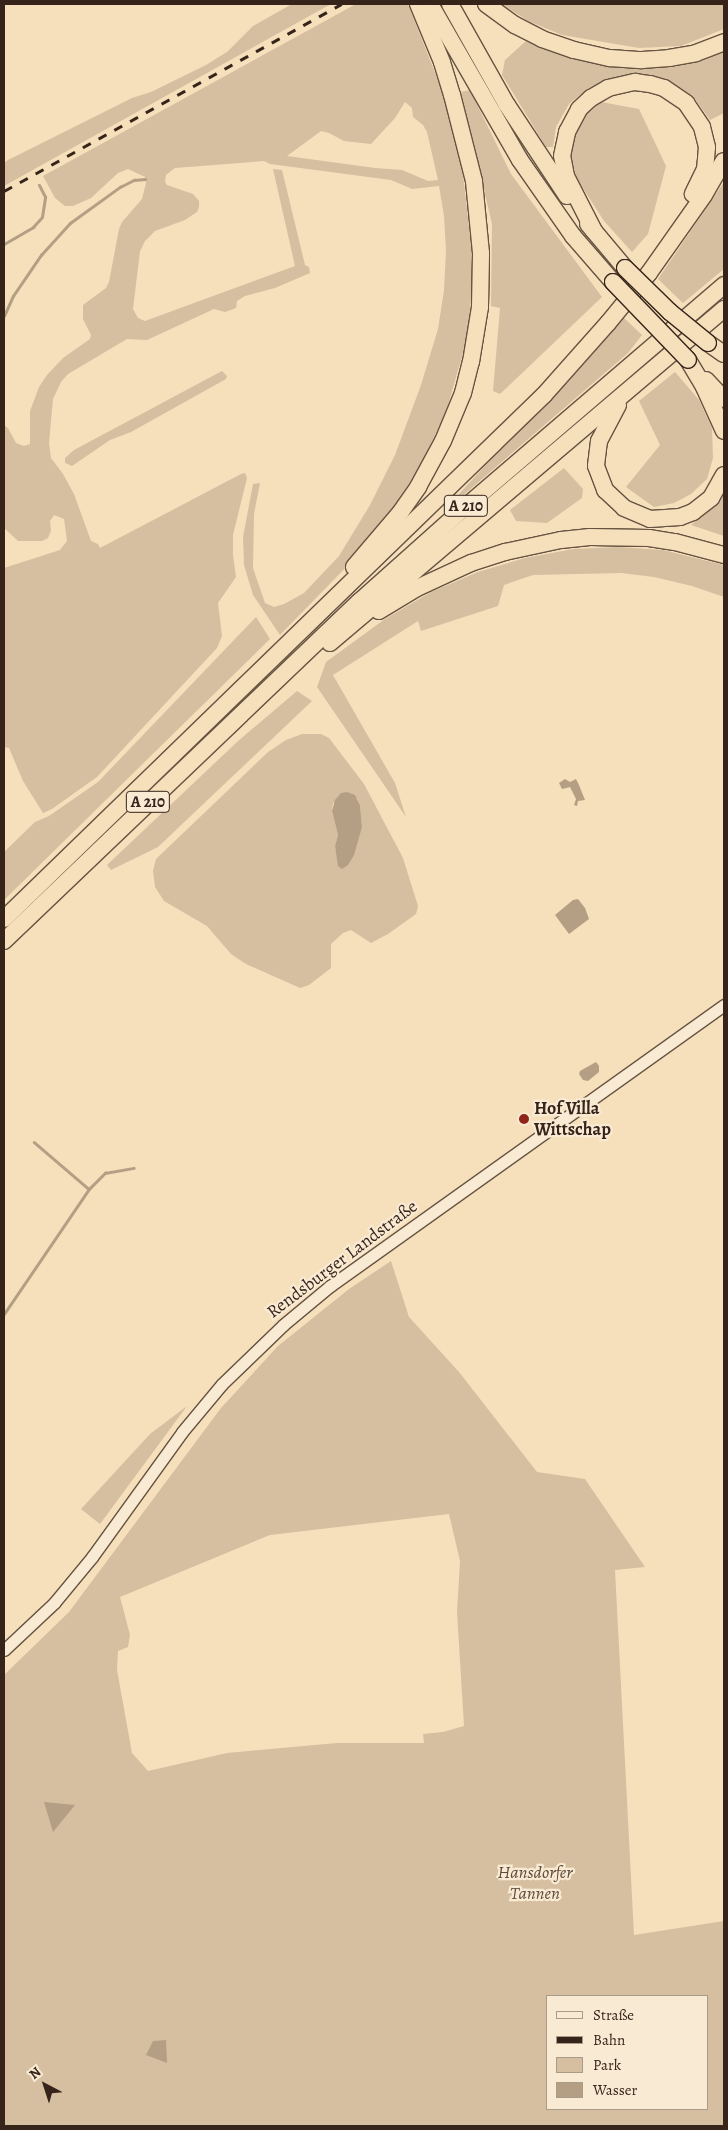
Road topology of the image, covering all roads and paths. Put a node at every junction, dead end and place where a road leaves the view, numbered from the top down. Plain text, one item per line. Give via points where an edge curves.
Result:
1 (418, 4) edge
2 (430, 4) edge
3 (450, 4) edge
4 (486, 4) edge
5 (724, 42) edge
6 (724, 161) edge
7 (594, 231) junction
8 (650, 273) junction
9 (724, 285) edge
10 (723, 310) edge
11 (724, 354) edge
12 (688, 360) junction
13 (633, 386) junction
14 (724, 399) edge
15 (724, 431) edge
16 (724, 474) edge
17 (724, 554) edge
18 (320, 652) junction
19 (276, 656) junction
20 (216, 737) junction
21 (4, 919) edge
22 (4, 941) edge
23 (724, 1005) edge
24 (4, 1650) edge

1 - 19 highway via 444,70 474,181 480,224 482,281 471,362 452,421 418,487 378,540
2 - 12 highway, bridge via 520,160 574,236
3 - 7 highway via 530,142
4 - 5 highway via 542,39 610,58 669,58
6 - 8 highway, A 210
7 - 8 highway via 564,167 564,144 572,120 591,98 608,88 635,82 664,88 686,103 696,116 706,138 707,158 700,184
7 - 11 highway, bridge via 625,268 670,312
8 - 19 highway, A 210 via 544,395
9 - 20 highway, A 210 via 463,509 317,640
10 - 13 highway
12 - 14 highway
12 - 15 highway
13 - 16 highway via 610,416 596,452 599,478 615,501 650,519 680,517 693,512 711,498
13 - 18 highway
17 - 18 highway via 675,542 619,537 561,540 505,552 464,566 417,588
18 - 20 highway
19 - 21 highway, A 210
20 - 22 highway, A 210
23 - 24 street, Rendsburger Landstraße via 330,1286 257,1348 182,1432 74,1580 36,1622

